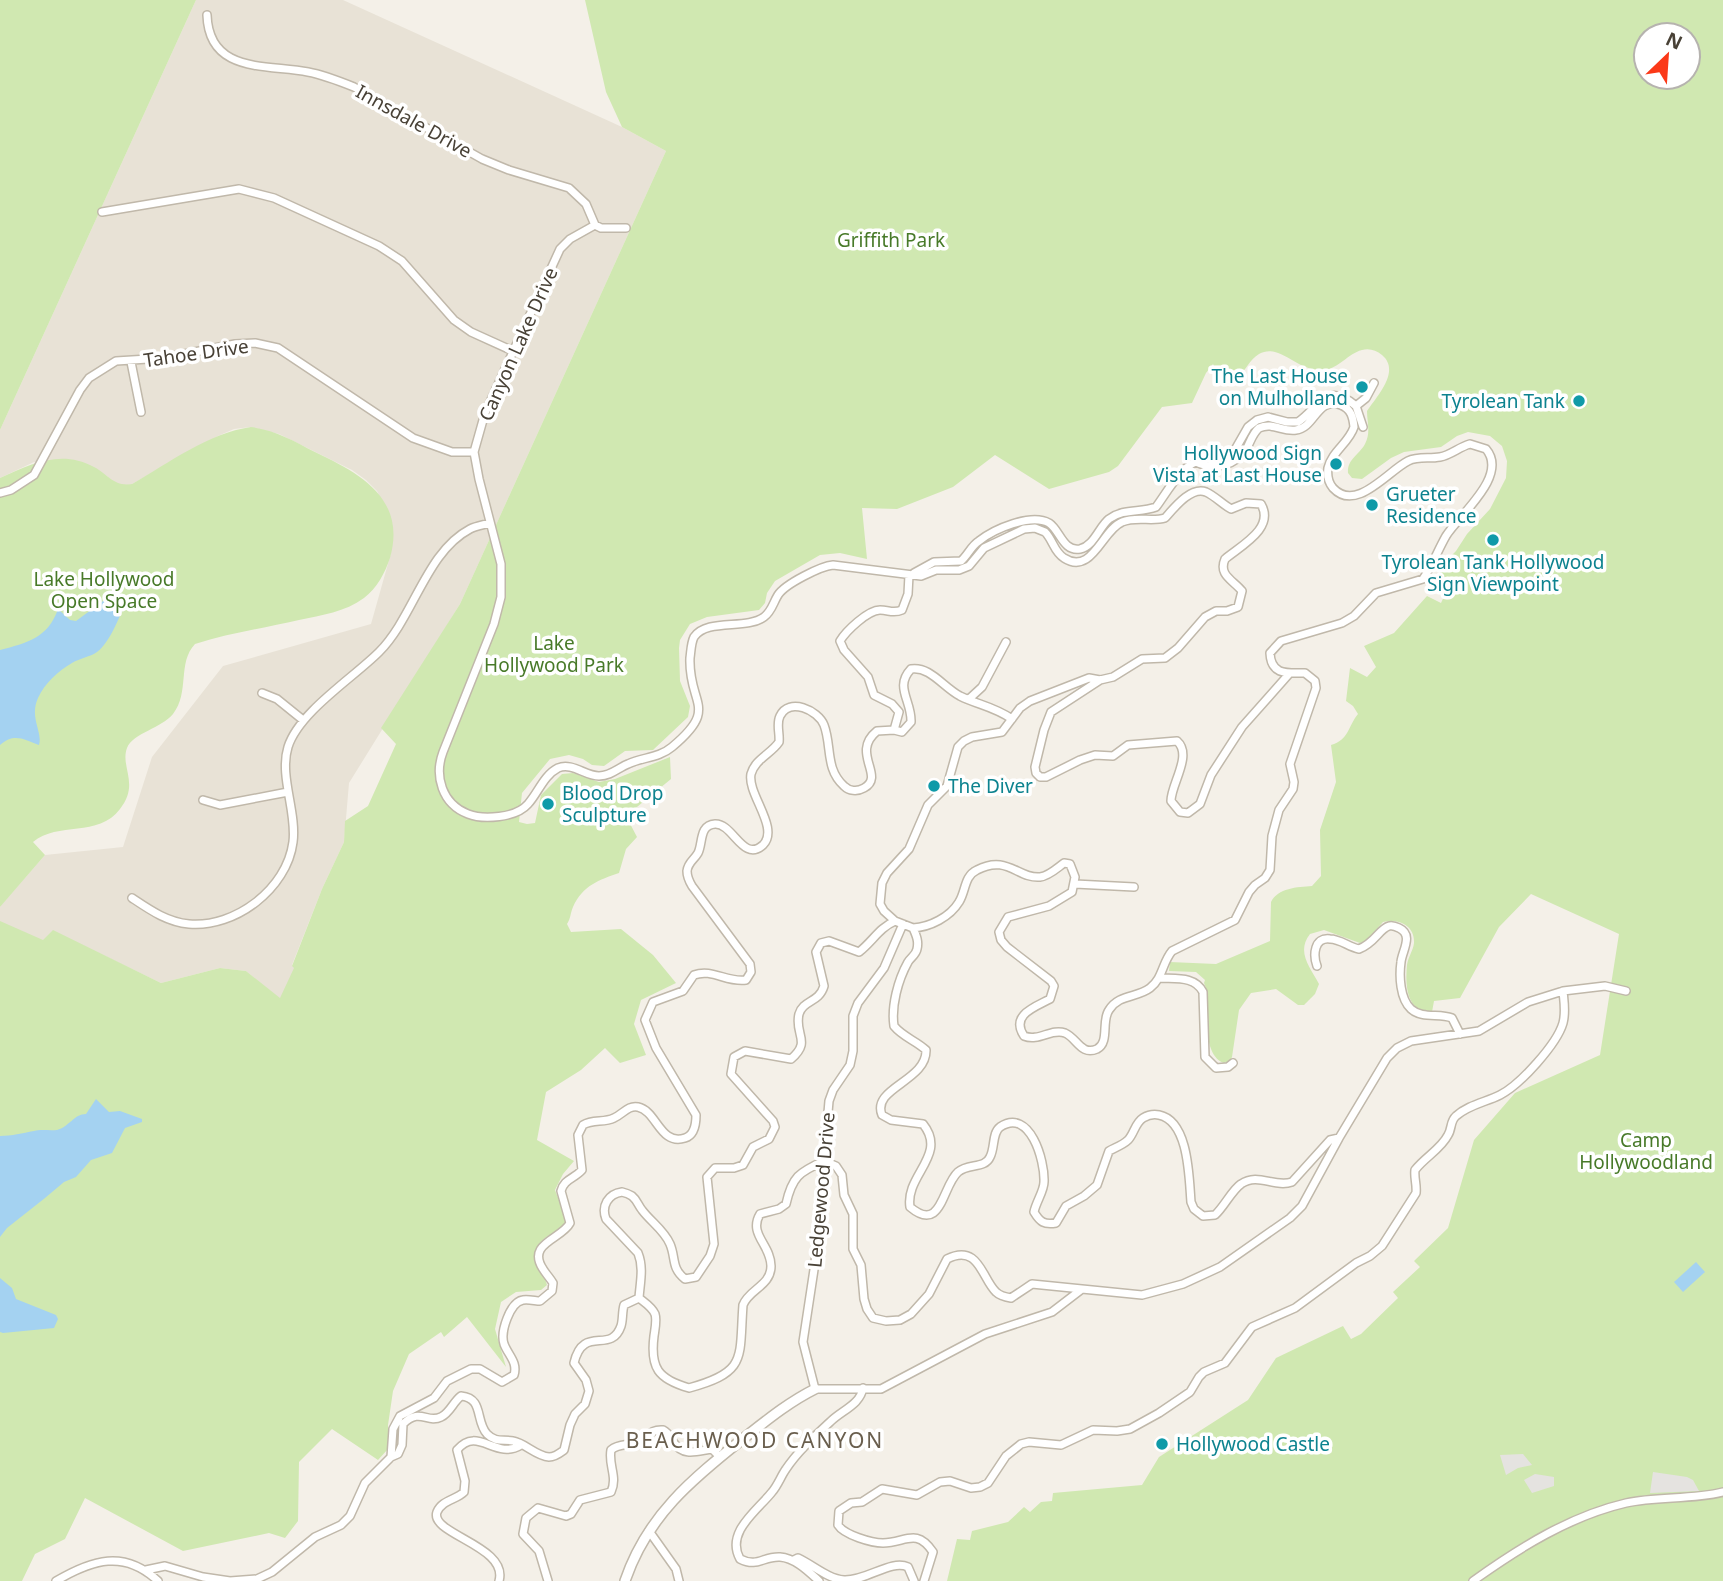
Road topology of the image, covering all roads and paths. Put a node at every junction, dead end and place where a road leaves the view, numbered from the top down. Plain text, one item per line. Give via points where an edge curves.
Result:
1 (206, 15) dead end
2 (102, 212) dead end
3 (595, 225) junction
4 (626, 228) dead end
5 (513, 351) junction
6 (131, 362) junction
7 (1374, 383) dead end
8 (1356, 406) junction
9 (141, 412) dead end
10 (1363, 427) dead end
11 (474, 452) junction
12 (1196, 462) junction
13 (0, 493) edge
14 (1156, 508) junction
15 (1145, 510) junction
16 (1170, 511) junction
17 (1145, 520) junction
18 (490, 523) junction
19 (911, 574) junction
20 (1006, 642) dead end
21 (1289, 674) junction
22 (1100, 680) junction
23 (262, 693) dead end
24 (969, 699) junction
25 (1012, 719) junction
26 (303, 720) junction
27 (894, 730) junction
28 (288, 792) junction
29 (203, 800) dead end
30 (1075, 884) junction
31 (1133, 887) dead end
32 (132, 898) dead end
33 (899, 922) junction
34 (913, 928) junction
35 (1317, 966) dead end
36 (1160, 978) junction
37 (1563, 991) junction
38 (1626, 991) dead end
39 (1460, 1034) junction
40 (1233, 1063) dead end
41 (1339, 1138) junction
42 (824, 1161) junction
43 (1082, 1289) junction
44 (639, 1298) junction
45 (863, 1388) junction
46 (815, 1389) junction
47 (520, 1445) junction
48 (391, 1457) junction
49 (720, 1457) junction
50 (1723, 1492) edge
51 (649, 1531) junction
52 (794, 1560) junction
53 (146, 1570) junction
54 (56, 1581) edge
55 (158, 1581) edge
56 (499, 1581) edge
57 (548, 1581) edge
58 (625, 1581) edge
59 (679, 1581) edge
60 (819, 1581) edge
61 (914, 1581) edge
62 (924, 1581) edge
63 (1473, 1581) edge

1 - 3 street, Innsdale Drive via 213,41 227,57 258,67 320,75 354,87 482,159 576,192
2 - 5 street via 239,189 274,198 379,246 402,261 454,320
3 - 4 street
3 - 5 street, Canyon Lake Drive via 560,249
5 - 11 street, Canyon Lake Drive via 485,413
6 - 9 street
6 - 11 street, Tahoe Drive via 235,344 267,345 287,352 414,438 452,452
6 - 13 street, Tahoe Drive via 110,363 89,377 34,475
7 - 8 street
8 - 10 street
8 - 12 street via 1332,397 1317,402 1298,422 1268,417 1257,420 1232,455
11 - 18 street, Canyon Lake Drive
12 - 14 street via 1185,469
12 - 21 street via 1214,467 1235,461 1259,428 1272,424 1297,430 1332,403 1350,412 1354,427 1329,465 1329,483 1344,495 1360,494 1412,459 1443,457 1470,444 1481,446 1492,459 1490,475 1476,500 1448,534 1423,579 1376,593 1342,622 1281,641 1274,646 1270,660 1280,673
14 - 15 street
14 - 16 street
15 - 17 street
15 - 19 street via 1111,517 1090,543 1078,549 1067,546 1051,524 1021,521 979,541 961,561 934,562
16 - 17 street via 1166,517
16 - 22 street via 1195,491 1205,491 1231,509 1246,503 1261,505 1266,518 1263,527 1222,566 1242,591 1238,607 1205,617 1165,658 1142,659
17 - 19 street via 1117,525 1090,557 1078,562 1064,559 1045,532 1030,528 984,548 965,569
18 - 19 street, Canyon Lake Drive via 501,564 499,606 440,759 439,776 450,802 474,816 518,811 560,767 607,775 672,747 700,713 691,676 693,639 700,631 759,620 772,609 780,592 828,565
18 - 26 street via 471,528 454,540 434,565 398,630
19 - 27 street via 902,610 870,611 840,641 868,677 874,695 899,712
20 - 24 street via 982,687
21 - 22 street via 1242,727 1210,775 1199,804 1188,813 1171,801 1184,752 1177,741 1128,745 1113,756 1095,755 1046,777 1036,773 1051,712
21 - 36 street via 1305,673 1316,688 1290,764 1293,789 1279,810 1270,870 1249,892 1235,920 1172,951
22 - 25 street via 1089,678 1051,691 1020,708
23 - 26 street
24 - 25 street
24 - 27 street via 923,669 911,669 902,689 911,722 902,732
25 - 33 street via 1002,732 972,737 958,747 947,786 928,805 909,849 887,873 880,904
26 - 28 street via 288,747
27 - 48 street via 877,731 867,741 871,782 857,791 835,776 819,717 800,706 783,711 779,742 751,776 767,839 750,849 724,825 708,825 687,868 692,886 750,964 751,972 746,979 735,981 708,972 694,975 683,991 653,1002 645,1020 656,1048 696,1115 696,1126 685,1138 674,1139 638,1107 610,1120 583,1125 578,1135 582,1170 567,1180 561,1191 570,1223 544,1243 540,1255 552,1291 540,1301 516,1304 503,1335 515,1365 514,1375 502,1382 471,1368 447,1381 434,1398 400,1416 393,1429
28 - 29 street via 220,805
28 - 32 street via 293,845 277,880 249,907 221,921 191,924 159,915
30 - 31 street
30 - 34 street via 1070,864 1038,877 1007,865 983,867 969,876 952,910 925,928
30 - 36 street via 1072,892 1049,906 1008,917 999,932 1007,947 1054,986 1050,999 1021,1017 1019,1029 1024,1036 1038,1039 1058,1032 1083,1049 1095,1049 1104,1041 1106,1013 1114,1002 1150,989
33 - 34 street
33 - 42 street, Ledgewood Drive via 884,968 870,983 853,1016 853,1051 829,1101
33 - 44 street via 883,926 859,952 821,943 816,953 824,986 817,999 800,1010 800,1052 791,1059 746,1051 734,1057 731,1074 775,1127 769,1139 753,1147 743,1165 710,1171 714,1244 696,1277 685,1279 678,1273 671,1245 631,1195 622,1192 604,1205 603,1213 612,1228 638,1253
34 - 41 street via 917,952 903,974 892,1015 898,1032 920,1045 926,1055 917,1072 883,1099 880,1109 891,1120 923,1124 929,1132 930,1151 910,1194 910,1207 917,1213 933,1213 954,1177 967,1166 990,1159 995,1134 1009,1124 1028,1128 1034,1136 1044,1183 1034,1212 1048,1224 1056,1223 1066,1206 1097,1185 1109,1151 1128,1140 1143,1118 1153,1115 1170,1120 1181,1135 1191,1202 1203,1216 1215,1215 1247,1181 1292,1182 1330,1140
35 - 39 street via 1313,955 1324,940 1359,949 1373,942 1384,928 1397,927 1406,939 1401,962 1405,1001 1418,1013 1452,1018
36 - 40 street via 1199,984 1205,1057 1216,1068
37 - 38 street via 1605,986
37 - 39 street via 1528,1002 1479,1031
37 - 62 street via 1563,1024 1556,1037 1524,1076 1502,1094 1456,1116 1448,1137 1415,1170 1416,1193 1382,1246 1295,1308 1252,1327 1233,1355 1204,1371 1183,1399 1130,1429 1093,1430 1061,1446 1021,1444 980,1488 950,1481 917,1494 882,1489 839,1511 838,1525 846,1534 885,1543 920,1539 933,1552
39 - 41 street via 1411,1041 1397,1048
41 - 43 street via 1302,1206 1220,1267 1142,1295
42 - 43 street via 842,1175 844,1195 853,1214 853,1249 873,1318 900,1320 911,1314 953,1256 972,1259 981,1266 1001,1296 1011,1298 1032,1284
42 - 44 street via 798,1175 786,1204 760,1214 756,1222 770,1273 743,1305 738,1359 728,1373 689,1388 666,1379 652,1355 654,1313
42 - 46 street, Ledgewood Drive via 803,1342
43 - 45 street via 1052,1312 985,1334 891,1385
44 - 47 street via 624,1305 615,1336 582,1344 576,1353 573,1363 586,1380 589,1396 575,1414 564,1450 549,1457
45 - 46 street
45 - 52 street via 862,1396 802,1450 770,1495 751,1512 735,1546 740,1559 756,1563 778,1557
46 - 49 street
47 - 48 street via 486,1433 477,1404 461,1396 444,1417 409,1418 403,1424 398,1454
47 - 56 street via 502,1450 481,1441 462,1443 457,1450 464,1492 437,1511 440,1525 497,1562
48 - 53 street via 365,1483 341,1525 314,1537 272,1572 230,1581 165,1566
49 - 51 street via 687,1484
49 - 57 street via 712,1449 685,1452 663,1430 650,1432 635,1443 616,1445 610,1455 615,1479 611,1492 580,1500 566,1516 538,1508 526,1518 523,1534 539,1551
50 - 63 street via 1628,1503 1597,1512 1555,1530
51 - 58 street
51 - 59 street via 677,1569
52 - 60 street
52 - 61 street via 840,1580 869,1577 903,1565
53 - 54 street via 126,1562 99,1562
53 - 55 street

